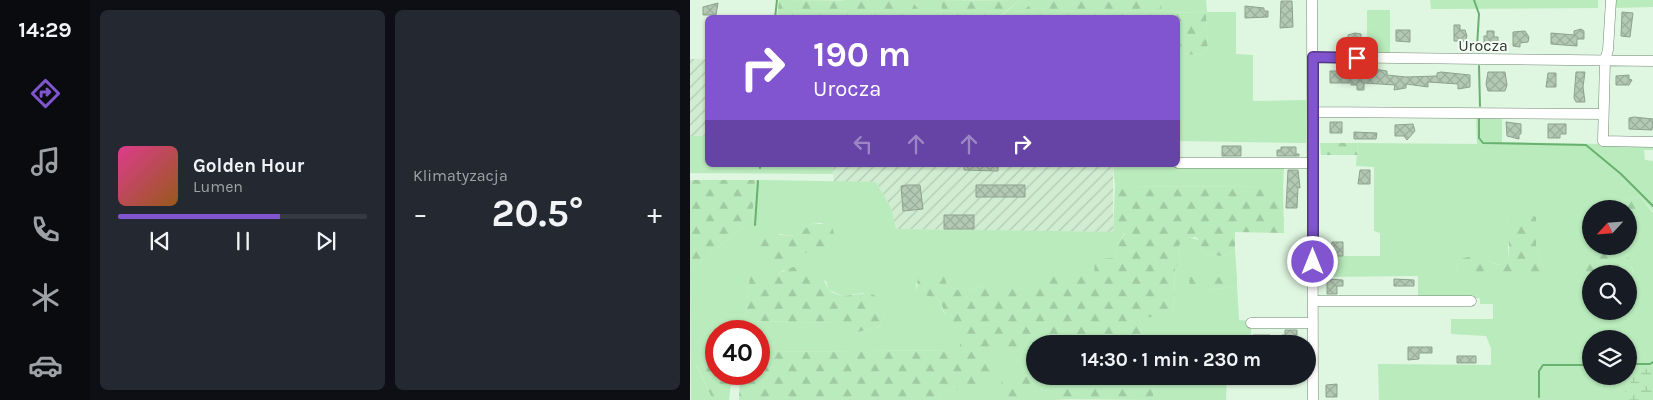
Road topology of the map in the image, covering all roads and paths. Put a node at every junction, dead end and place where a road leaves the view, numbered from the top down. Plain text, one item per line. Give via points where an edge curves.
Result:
1 (1312, 0) edge
2 (1611, 0) edge
3 (1313, 57) junction
4 (1605, 60) junction
5 (1653, 60) edge
6 (1313, 112) junction
7 (1603, 114) junction
8 (1653, 142) edge
9 (1180, 163) edge
10 (1313, 163) junction
11 (1313, 301) junction
12 (1471, 301) dead end
13 (1251, 323) dead end
14 (1313, 323) junction
15 (1313, 400) edge

1 - 3 street
2 - 4 street
3 - 4 street, Urocza
3 - 6 street
4 - 5 street, Urocza
4 - 7 street
6 - 7 street
6 - 10 street
7 - 8 street via 1603,141
9 - 10 street
10 - 11 street
11 - 12 street
11 - 14 street
13 - 14 street
14 - 15 street

